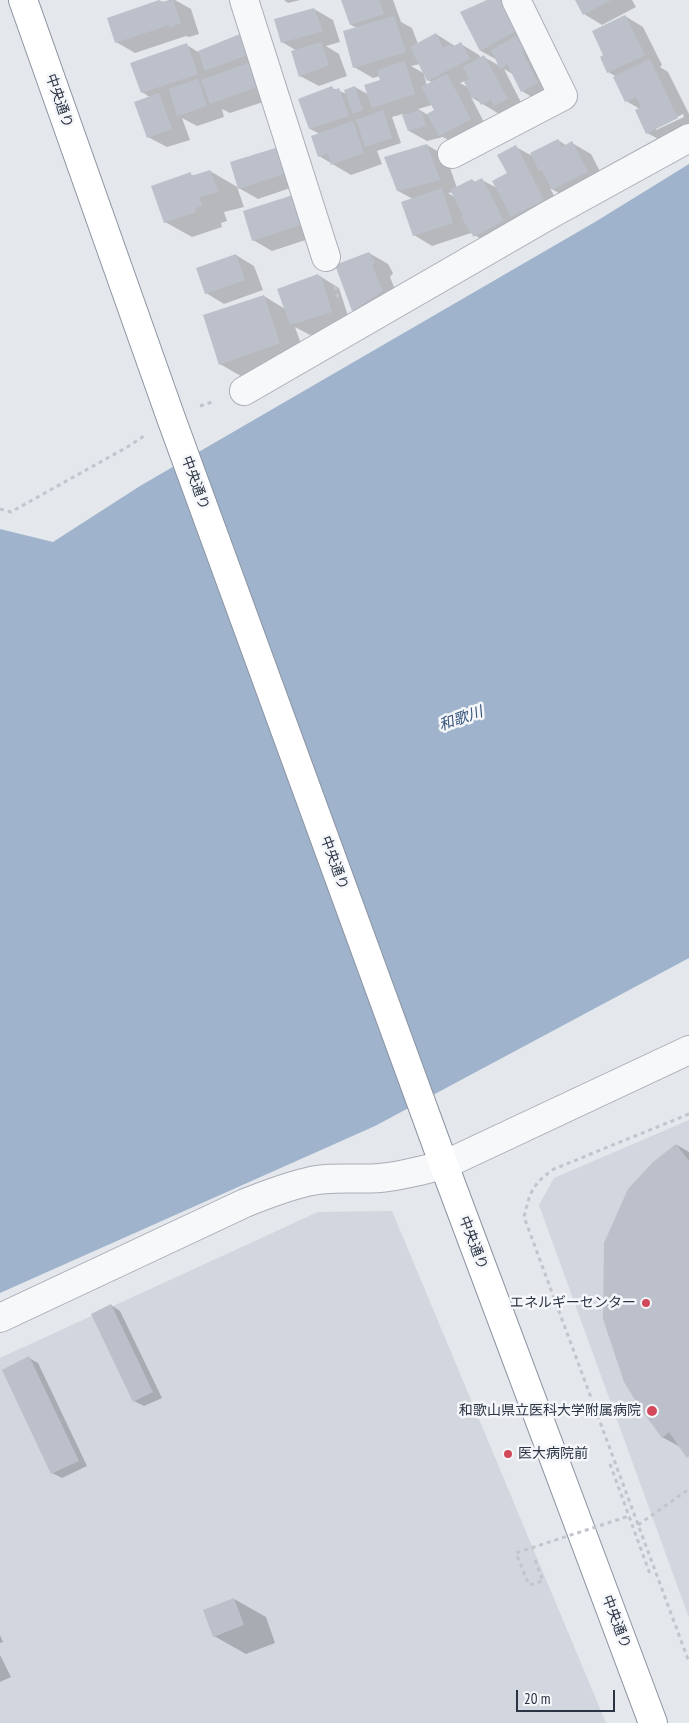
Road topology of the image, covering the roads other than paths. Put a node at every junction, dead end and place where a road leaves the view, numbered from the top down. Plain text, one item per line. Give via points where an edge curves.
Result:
1 (23, 0) edge
2 (244, 0) edge
3 (516, 0) edge
4 (689, 138) edge
5 (452, 154) dead end
6 (326, 257) road end
7 (244, 391) dead end
8 (689, 1050) edge
9 (444, 1165) junction
10 (0, 1318) edge
11 (653, 1723) edge

1 - 9 highway, 中央通り via 181,445
2 - 6 street
3 - 5 street via 563,96
4 - 7 street
8 - 9 street
9 - 10 street via 404,1175 308,1182 276,1191
9 - 11 highway, 中央通り

